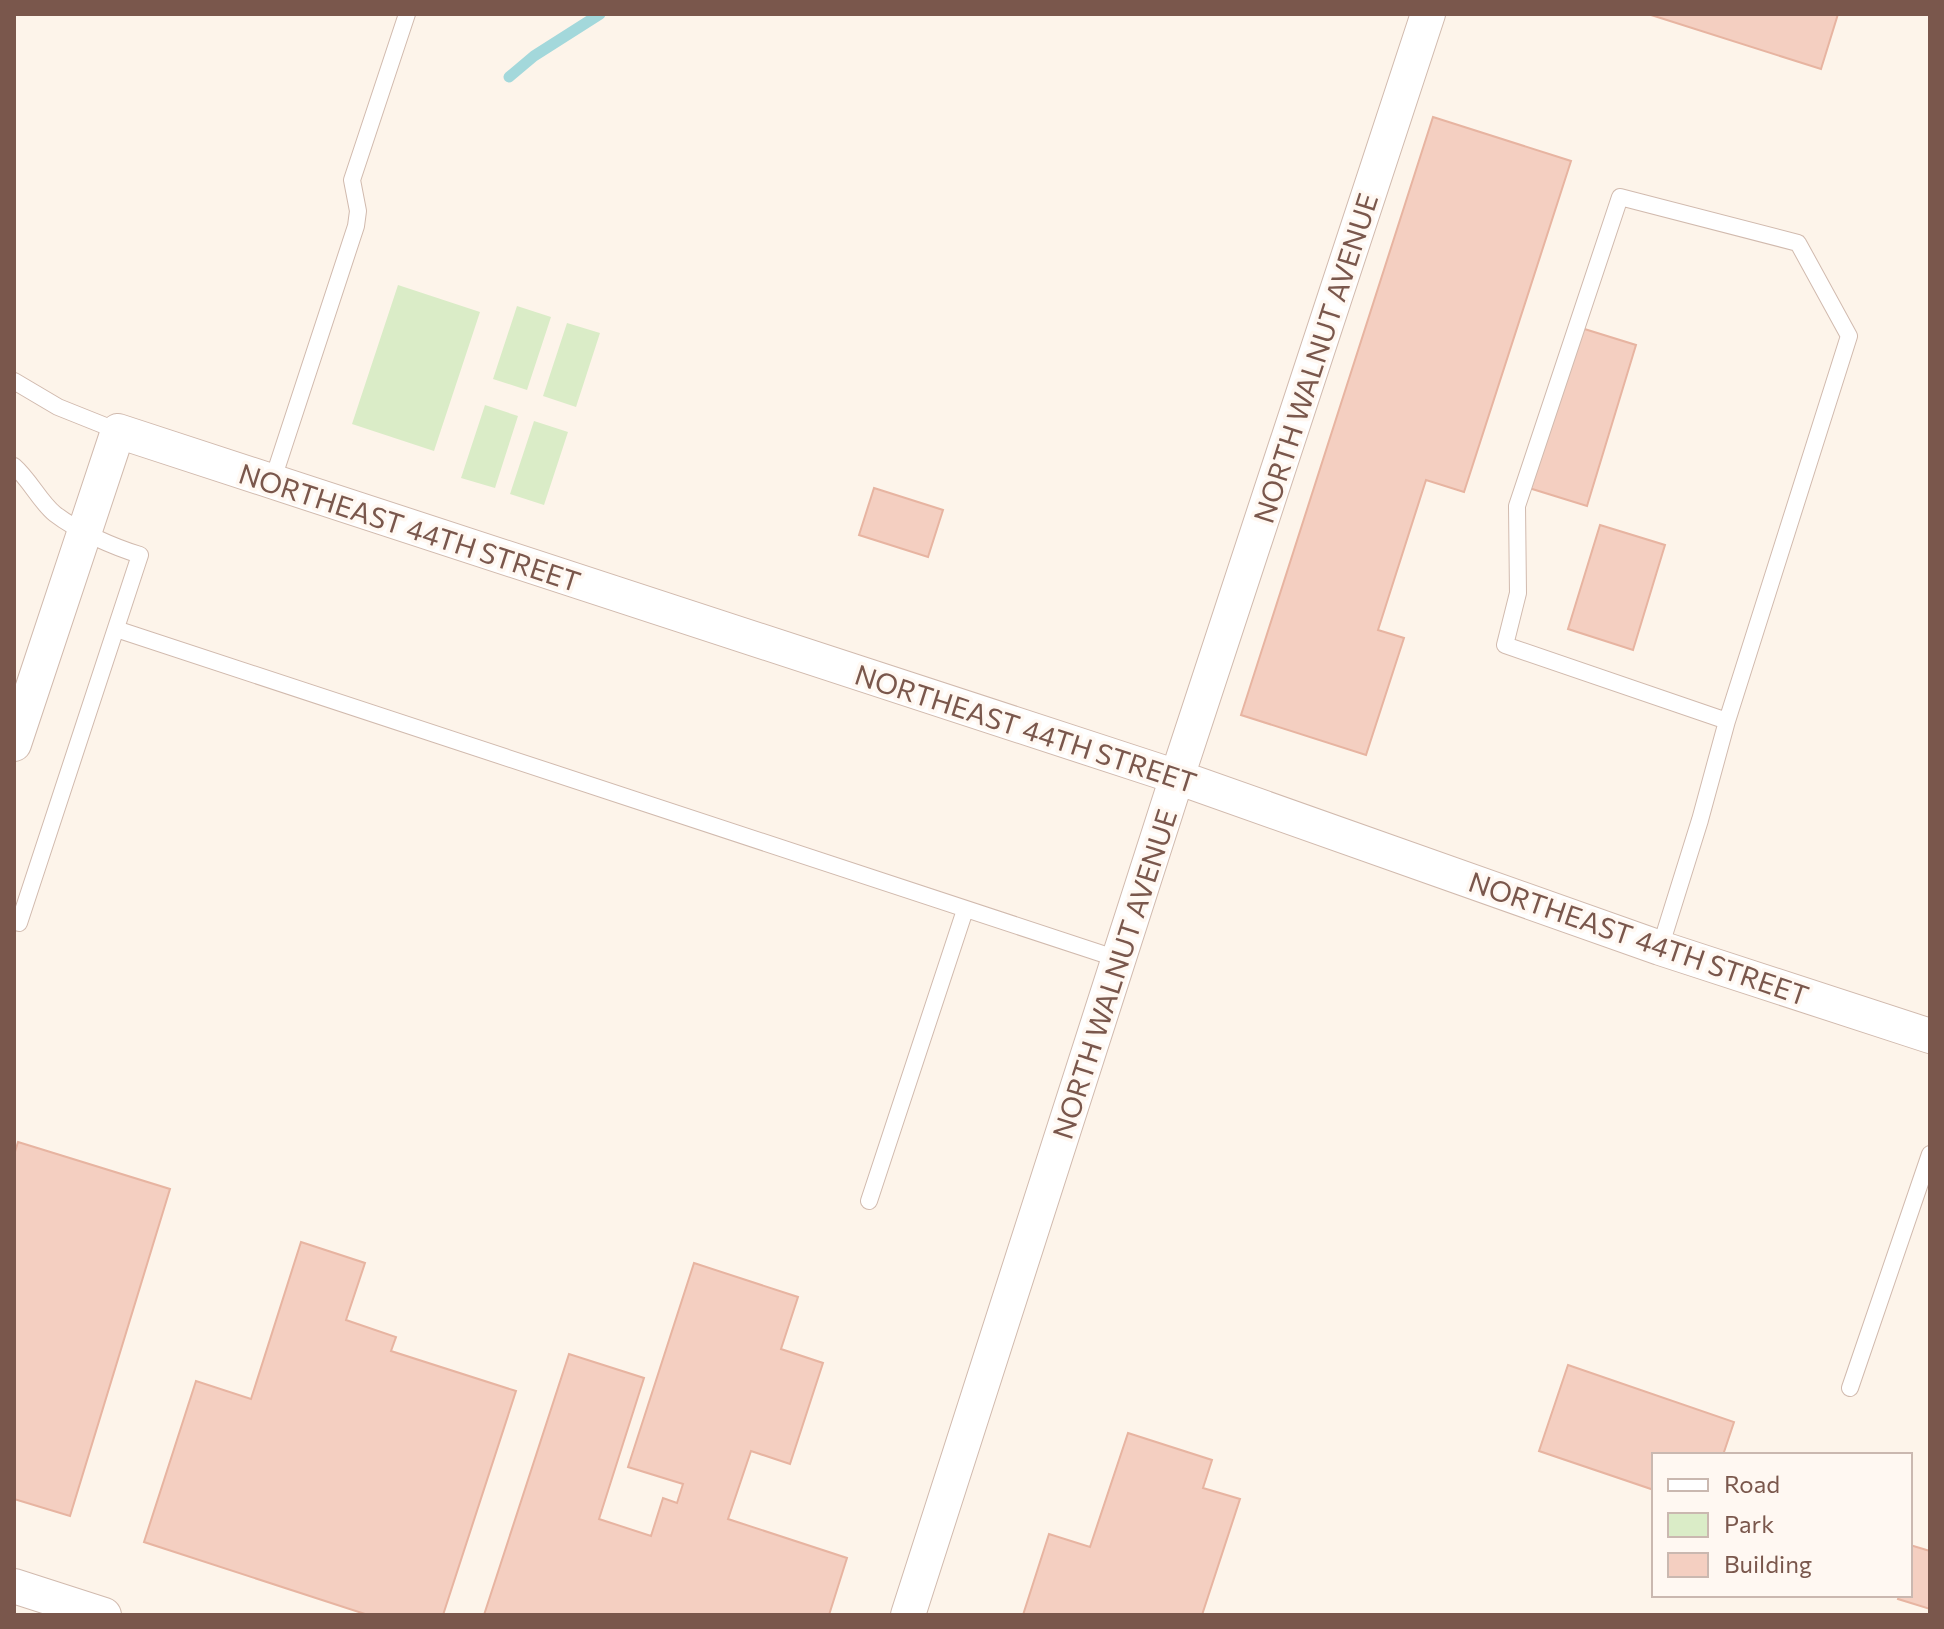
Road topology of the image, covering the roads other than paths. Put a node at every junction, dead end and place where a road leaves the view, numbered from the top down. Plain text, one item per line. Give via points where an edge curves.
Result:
1 (407, 14) edge
2 (1428, 14) edge
3 (14, 381) edge
4 (118, 431) junction
5 (14, 466) edge
6 (272, 482) junction
7 (85, 531) junction
8 (116, 629) junction
9 (1727, 721) junction
10 (14, 744) edge
11 (1177, 777) junction
12 (965, 910) junction
13 (19, 914) edge
14 (1660, 948) junction
15 (1118, 959) junction
16 (1930, 1036) edge
17 (1930, 1154) edge
18 (869, 1201) dead end
19 (1850, 1388) dead end
20 (14, 1586) edge
21 (104, 1615) edge
22 (908, 1615) edge

1 - 6 lane via 352,180 356,226
2 - 11 street, NORTH WALNUT AVENUE
3 - 4 lane via 58,407
4 - 6 street, NORTHEAST 44TH STREET
4 - 7 street
5 - 7 lane via 54,513
6 - 11 street, NORTHEAST 44TH STREET
7 - 8 lane via 140,555
7 - 10 street
8 - 12 lane
8 - 13 lane
9 - 9 lane via 1505,645 1518,593 1517,506 1620,197 1798,243 1849,336
9 - 14 lane
11 - 14 street, NORTHEAST 44TH STREET
11 - 15 street, NORTH WALNUT AVENUE
12 - 15 lane
12 - 18 lane
14 - 16 street, NORTHEAST 44TH STREET
15 - 22 street, NORTH WALNUT AVENUE
17 - 19 lane
20 - 21 street

